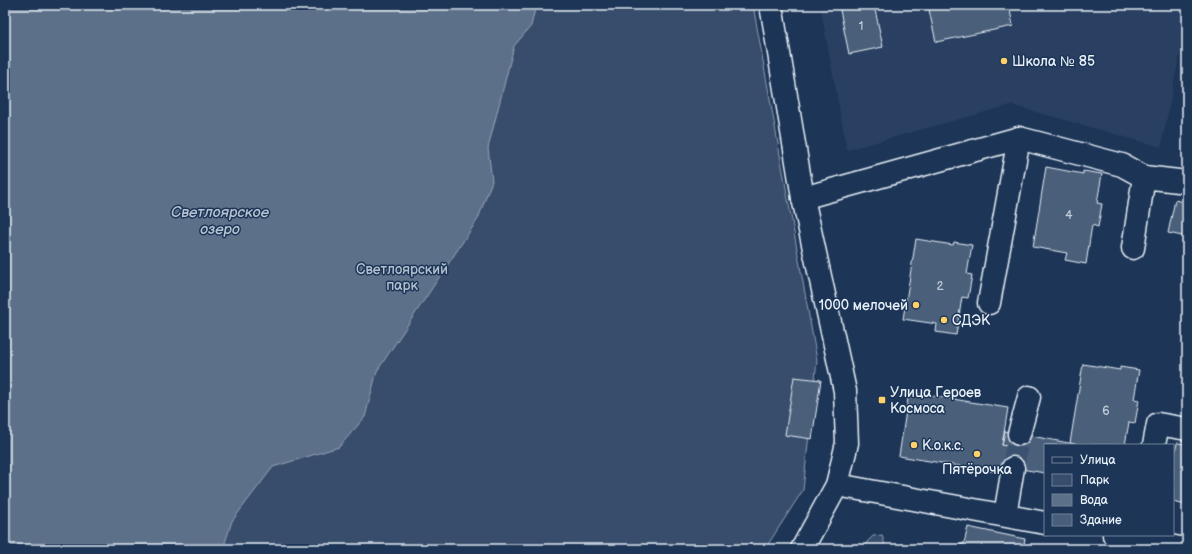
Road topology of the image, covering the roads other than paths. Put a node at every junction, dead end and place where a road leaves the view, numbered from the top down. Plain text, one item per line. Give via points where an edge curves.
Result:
1 (771, 5) edge
2 (1018, 138) junction
3 (1144, 177) junction
4 (1187, 182) edge
5 (803, 198) junction
6 (1133, 248) dead end
7 (989, 303) dead end
8 (1029, 397) dead end
9 (1187, 430) edge
10 (1019, 434) tunnel mouth
11 (1154, 444) edge
12 (1013, 468) tunnel mouth
13 (837, 485) junction
14 (1005, 515) junction
15 (1044, 523) edge
16 (1126, 536) edge
17 (1138, 537) edge
18 (802, 549) edge
19 (1184, 549) edge

1 - 5 street
2 - 3 street via 1122,164
2 - 5 street
2 - 7 street
3 - 4 street
3 - 6 street
5 - 13 street via 845,391 846,444
8 - 10 street
9 - 11 street via 1158,424
12 - 14 street
13 - 14 street
13 - 18 street
14 - 15 street
16 - 17 street
17 - 19 street

